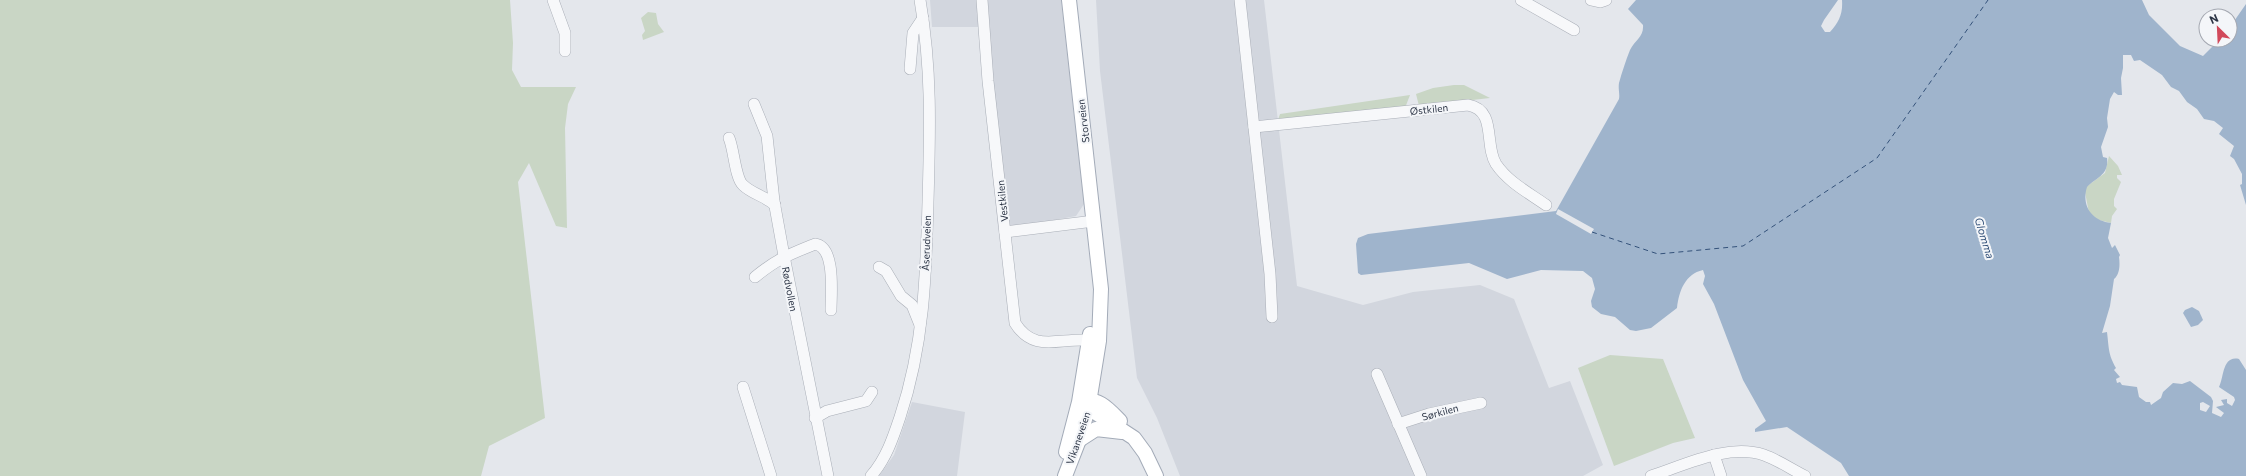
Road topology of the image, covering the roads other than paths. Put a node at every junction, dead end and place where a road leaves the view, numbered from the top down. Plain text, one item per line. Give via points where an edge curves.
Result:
1 (553, 0) edge
2 (920, 0) edge
3 (982, 0) edge
4 (1069, 0) edge
5 (1240, 0) edge
6 (1521, 0) edge
7 (1591, 0) edge
8 (1606, 0) edge
9 (923, 18) junction
10 (1574, 30) dead end
11 (565, 51) dead end
12 (910, 69) dead end
13 (754, 104) dead end
14 (1254, 127) junction
15 (729, 138) dead end
16 (775, 205) junction
17 (1546, 205) dead end
18 (1094, 221) junction
19 (1005, 232) junction
20 (784, 256) junction
21 (879, 267) dead end
22 (755, 277) dead end
23 (831, 310) dead end
24 (1272, 317) dead end
25 (921, 329) junction
26 (1085, 340) dead end
27 (1377, 374) dead end
28 (743, 387) dead end
29 (872, 392) dead end
30 (1086, 403) junction
31 (1481, 403) dead end
32 (815, 418) junction
33 (1398, 424) junction
34 (1128, 433) junction
35 (1080, 440) junction
36 (1714, 455) junction
37 (1793, 473) edge
38 (826, 475) edge
39 (771, 476) edge
40 (871, 476) edge
41 (1058, 476) edge
42 (1065, 476) edge
43 (1156, 476) edge
44 (1421, 476) edge
45 (1652, 476) edge
46 (1721, 476) edge
47 (1805, 476) edge

1 - 11 street via 565,33
2 - 9 street, Åserudveien
3 - 19 street, Vestkilen via 988,81
4 - 18 main road, Storveien
5 - 14 street
6 - 10 street
7 - 8 street
9 - 12 street via 914,33
9 - 25 street, Åserudveien via 930,73 930,123
13 - 16 street, Rødvollen via 767,136
14 - 17 street, Østkilen via 1475,106 1485,114 1496,163 1509,179
14 - 24 street via 1270,274
15 - 16 street via 741,182
16 - 20 street, Rødvollen
18 - 19 street
18 - 30 main road, Storveien via 1094,293
19 - 26 street, Vestkilen via 1012,314 1019,330 1032,341 1044,343
20 - 22 street
20 - 23 street via 815,244 823,247 830,260
20 - 32 street, Rødvollen
21 - 25 street via 886,271 901,296 914,308
25 - 40 street, Åserudveien via 907,398 888,451
27 - 33 street
28 - 39 street
29 - 32 street via 866,401 827,411
30 - 34 main road
30 - 35 main road, Vikaneveien
30 - 41 main road, Vikaneveien
31 - 33 street, Sørkilen via 1429,414
32 - 38 street, Rødvollen
33 - 44 street
34 - 35 main road via 1096,429
34 - 43 main road via 1146,453
35 - 42 main road, Vikaneveien
36 - 37 street via 1734,451 1763,455
36 - 45 street
36 - 46 street
37 - 47 street

